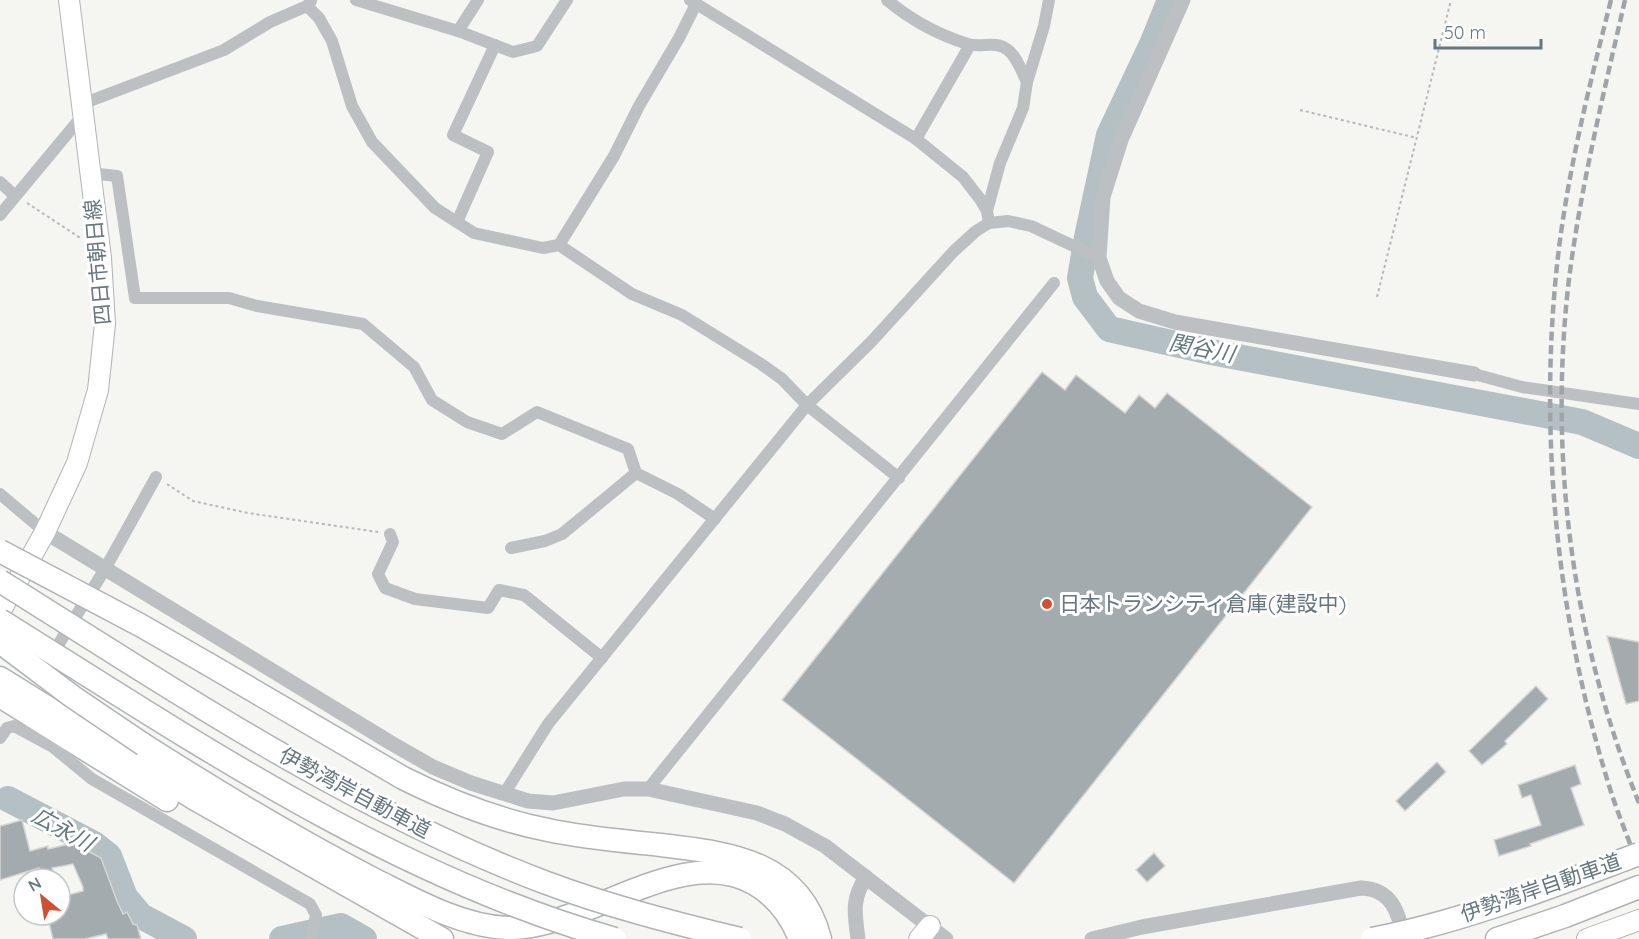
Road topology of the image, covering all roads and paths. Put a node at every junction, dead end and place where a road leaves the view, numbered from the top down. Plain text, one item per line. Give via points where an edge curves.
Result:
1 (69, 0) edge
2 (356, 0) edge
3 (478, 0) edge
4 (567, 0) edge
5 (886, 0) edge
6 (1048, 0) edge
7 (1183, 0) edge
8 (1451, 0) edge
9 (693, 2) edge
10 (309, 3) edge
11 (458, 31) junction
12 (495, 45) junction
13 (970, 45) junction
14 (1027, 82) junction
15 (82, 109) junction
16 (1300, 110) dead end
17 (1417, 138) junction
18 (916, 139) junction
19 (90, 173) junction
20 (0, 182) edge
21 (15, 196) junction
22 (0, 214) edge
23 (988, 217) junction
24 (457, 222) junction
25 (558, 244) junction
26 (1089, 253) junction
27 (101, 258) junction
28 (1054, 283) dead end
29 (1377, 297) dead end
30 (1474, 374) joint
31 (1639, 404) edge
32 (807, 405) junction
33 (636, 473) junction
34 (156, 477) joint
35 (899, 478) junction
36 (0, 494) edge
37 (715, 519) junction
38 (45, 532) junction
39 (390, 534) joint
40 (511, 548) dead end
41 (0, 551) edge
42 (105, 569) junction
43 (0, 581) edge
44 (0, 612) edge
45 (0, 620) edge
46 (0, 642) edge
47 (602, 658) junction
48 (39, 677) dead end
49 (0, 678) edge
50 (0, 696) edge
51 (0, 738) edge
52 (56, 740) junction
53 (648, 789) junction
54 (504, 794) junction
55 (1639, 854) edge
56 (866, 877) junction
57 (1639, 887) edge
58 (1639, 920) edge
59 (923, 935) edge
60 (311, 939) edge
61 (414, 939) edge
62 (441, 939) edge
63 (615, 939) edge
64 (740, 939) edge
65 (800, 939) edge
66 (820, 939) edge
67 (858, 939) edge
68 (946, 939) edge
69 (1092, 939) edge
70 (1372, 939) edge
71 (1404, 939) edge
72 (1497, 939) edge
73 (1587, 939) edge

1 - 15 main road, 四日市朝日線
2 - 11 street
3 - 11 street
4 - 12 street via 537,46 513,52
5 - 13 street via 904,14
6 - 14 street
7 - 26 street via 1121,140
8 - 17 path
9 - 18 street
9 - 25 street via 679,38 614,156
10 - 15 street via 224,50
10 - 24 street via 332,41 352,106 372,142 435,208
11 - 12 street
12 - 24 street via 453,135 488,152
13 - 14 street via 994,43 1009,50
13 - 18 street
14 - 23 street via 1023,108 1000,163
15 - 19 main road, 四日市朝日線
15 - 21 street
16 - 17 path
17 - 29 path
18 - 23 street via 963,177
19 - 27 main road, 四日市朝日線
19 - 33 street via 117,176 135,298 229,298 363,324 414,367 432,400 467,422 502,434 537,412 628,449
20 - 21 street
21 - 22 street
21 - 27 path via 90,244
23 - 26 street via 1031,226
23 - 32 street via 872,342
24 - 25 street via 474,233 543,248
25 - 32 street via 632,294 682,315 760,364 782,379
26 - 30 street via 1119,298 1148,314
27 - 38 main road, 四日市朝日線 via 105,324 98,390 77,463
28 - 35 street
30 - 31 street via 1522,387
32 - 35 street
32 - 37 street
33 - 37 street
33 - 40 street via 562,534
34 - 39 path via 193,501
34 - 42 street
35 - 53 street
36 - 38 street
37 - 47 street
38 - 42 street
38 - 44 main road, 四日市朝日線
39 - 47 street via 393,542 378,574 386,588 415,599 488,608 499,590 524,595
41 - 66 highway, bridge via 140,625 394,773 456,802 513,823 549,831 698,848 762,865 802,900
42 - 48 street
42 - 54 street via 391,743 434,767
43 - 64 highway, 伊勢湾岸自動車道, bridge via 314,774 395,817 544,882 613,906
45 - 63 highway, 伊勢湾岸自動車道, bridge via 215,753 374,843 529,910
46 - 65 highway, bridge via 73,698 213,789 404,894 454,916 507,928 542,923 663,880 705,872 726,873 765,890 792,920
47 - 54 street via 548,724
49 - 62 highway via 195,799
50 - 52 highway
51 - 52 street via 7,728 14,726
52 - 60 street via 92,779 310,904 316,915
52 - 61 highway
53 - 54 street via 624,789 554,803
53 - 56 street via 757,813 785,824 825,846
55 - 70 highway, 伊勢湾岸自動車道, bridge via 1549,888
56 - 59 street
56 - 67 street via 855,901
57 - 72 highway, 伊勢湾岸自動車道
58 - 73 main road
59 - 68 street
69 - 71 street via 1372,888 1391,902

